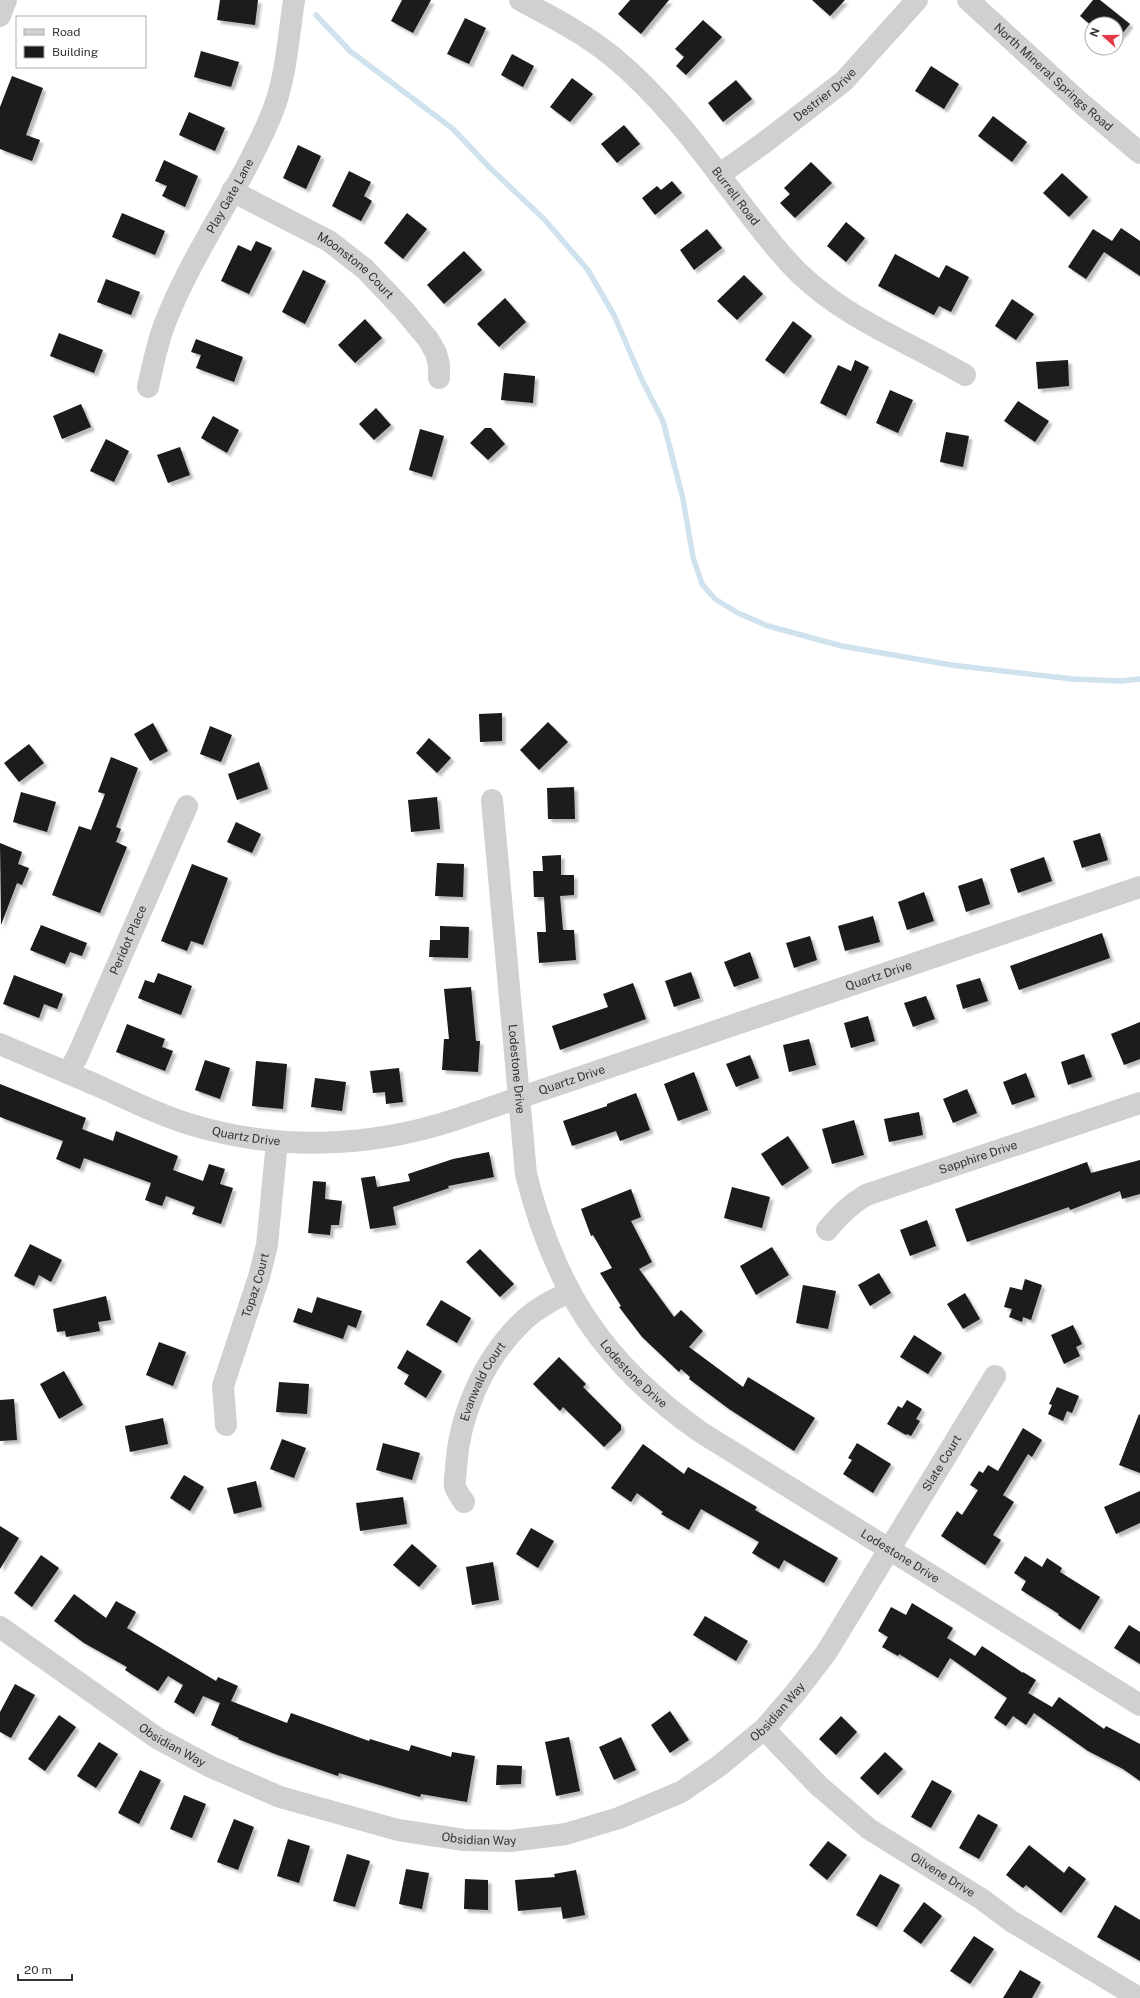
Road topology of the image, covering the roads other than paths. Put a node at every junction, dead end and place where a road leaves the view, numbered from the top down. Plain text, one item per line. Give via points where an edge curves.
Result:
1 (6, 0) edge
2 (294, 0) edge
3 (520, 0) edge
4 (917, 0) edge
5 (968, 0) edge
6 (0, 16) edge
7 (1140, 153) edge
8 (719, 175) junction
9 (232, 191) junction
10 (965, 375) dead end
11 (439, 378) dead end
12 (148, 387) dead end
13 (492, 800) dead end
14 (187, 806) dead end
15 (1140, 887) edge
16 (0, 1044) edge
17 (68, 1073) junction
18 (520, 1098) junction
19 (1140, 1103) edge
20 (277, 1142) junction
21 (827, 1230) dead end
22 (569, 1292) junction
23 (996, 1376) dead end
24 (226, 1425) dead end
25 (464, 1502) dead end
26 (889, 1550) junction
27 (0, 1627) edge
28 (1140, 1704) edge
29 (764, 1729) junction
30 (1139, 1998) edge

1 - 6 street
2 - 9 street, Play Gate Lane via 281,85 270,118
3 - 8 street, Burrell Road via 559,21 612,56 662,105
4 - 8 street, Destrier Drive via 844,81
5 - 7 street, North Mineral Springs Road via 1083,105
8 - 10 street, Burrell Road via 780,254 823,295 880,331 935,357
9 - 11 street, Moonstone Court via 329,241 365,269 428,339 436,353
9 - 12 street, Play Gate Lane via 182,285 165,323 154,356
13 - 18 street, Lodestone Drive
14 - 17 street, Peridot Place
15 - 18 street, Quartz Drive
16 - 17 street, Quartz Drive
17 - 20 street, Quartz Drive via 162,1115 189,1124
18 - 20 street, Quartz Drive via 427,1129 399,1135 345,1142
18 - 22 street, Lodestone Drive via 526,1174 534,1207
19 - 21 street, Sapphire Drive via 866,1195 842,1212
20 - 24 street, Topaz Court via 267,1245 223,1386
22 - 25 street, Evanwald Court via 540,1306 520,1324 495,1355 478,1388 465,1416 457,1452 455,1487
22 - 26 street, Lodestone Drive via 599,1338 615,1357 669,1409 702,1433
23 - 26 street, Slate Court
26 - 28 street, Lodestone Drive
26 - 29 street, Obsidian Way via 826,1653
27 - 29 street, Obsidian Way via 157,1738 211,1768 280,1797 339,1814 398,1830 464,1840 510,1841 566,1834 619,1818 681,1792 719,1766
29 - 30 street, Oilvene Drive via 818,1786 869,1829 983,1900 1011,1921

